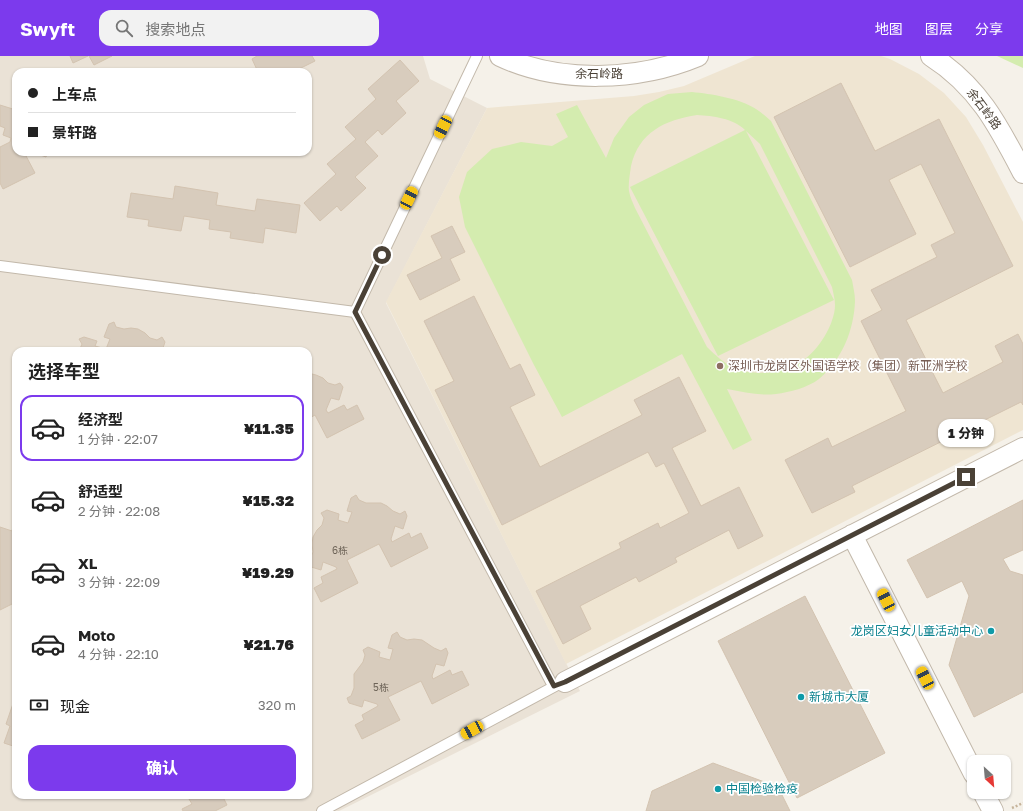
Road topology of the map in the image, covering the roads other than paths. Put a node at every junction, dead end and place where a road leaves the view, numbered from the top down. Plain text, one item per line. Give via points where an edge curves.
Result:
1 (477, 56) edge
2 (500, 56) edge
3 (698, 56) edge
4 (931, 56) edge
5 (1023, 173) edge
6 (0, 266) edge
7 (355, 312) junction
8 (1023, 448) edge
9 (852, 535) junction
10 (559, 684) junction
11 (967, 760) edge
12 (987, 799) edge
13 (322, 811) edge
14 (993, 811) edge

1 - 7 lane
2 - 3 street, 余石岭路 via 516,64 539,70 608,76 678,65
4 - 5 street, 余石岭路 via 959,77 991,114
6 - 7 lane
7 - 10 lane
8 - 9 street
9 - 10 street
9 - 11 street
10 - 13 lane
12 - 14 street

